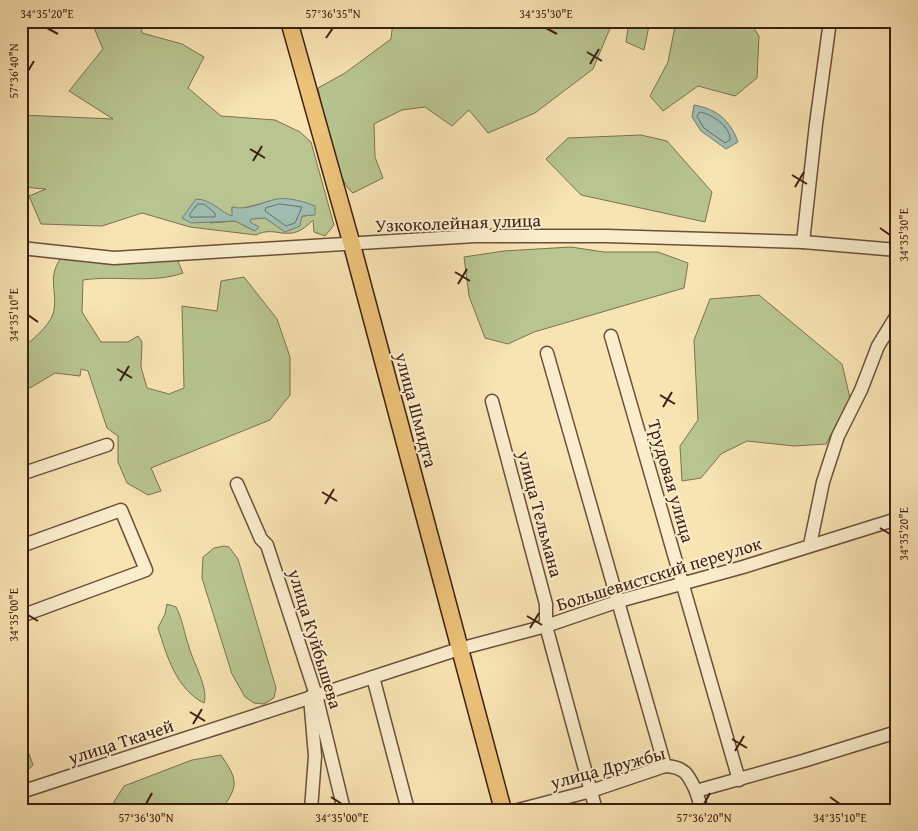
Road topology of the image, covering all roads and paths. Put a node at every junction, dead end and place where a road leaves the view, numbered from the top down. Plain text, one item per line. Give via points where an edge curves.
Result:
1 (289, 21) edge
2 (830, 21) edge
3 (803, 242) junction
4 (352, 245) junction
5 (21, 248) edge
6 (897, 250) edge
7 (897, 315) edge
8 (611, 336) dead end
9 (547, 353) dead end
10 (492, 401) dead end
11 (107, 445) dead end
12 (21, 474) edge
13 (237, 484) dead end
14 (897, 519) edge
15 (810, 545) junction
16 (21, 546) edge
17 (682, 585) junction
18 (619, 601) junction
19 (21, 616) edge
20 (546, 626) junction
21 (459, 649) junction
22 (373, 677) junction
23 (313, 696) junction
24 (897, 732) edge
25 (665, 766) junction
26 (739, 780) junction
27 (591, 791) junction
28 (696, 791) junction
29 (21, 792) edge
30 (21, 803) edge
31 (24, 810) edge
32 (311, 810) edge
33 (344, 810) edge
34 (408, 810) edge
35 (503, 810) edge
36 (518, 810) edge
37 (596, 810) edge
38 (702, 810) edge

1 - 4 main road, улица Шмидта
2 - 3 street
3 - 4 street, Узкоколейная улица via 475,236
3 - 6 street, Узкоколейная улица
4 - 5 street, Узкоколейная улица via 114,258
4 - 21 main road, улица Шмидта
7 - 15 street via 878,346 838,436 823,482
8 - 17 street, Трудовая улица
9 - 18 street
10 - 20 street, улица Тельмана via 546,604
11 - 12 street
13 - 23 street, улица Куйбышева via 261,539 268,545
14 - 15 street, Большевистский переулок
15 - 17 street, Большевистский переулок
16 - 19 street via 121,510 146,570
17 - 18 street, Большевистский переулок
17 - 26 street, Трудовая улица
18 - 20 street, Большевистский переулок
18 - 25 street
20 - 21 street, Большевистский переулок
20 - 27 street, улица Тельмана
21 - 22 street, Большевистский переулок
21 - 35 main road, улица Шмидта
22 - 23 street, Большевистский переулок
22 - 34 street
23 - 29 street, улица Ткачей
23 - 32 street via 315,756
23 - 33 street, улица Куйбышева
24 - 26 street
25 - 27 street, улица Дружбы
25 - 28 street, улица Дружбы via 678,767 688,775
26 - 28 street
27 - 36 street, улица Дружбы
27 - 37 street, улица Тельмана
28 - 38 street, улица Дружбы
30 - 31 street

